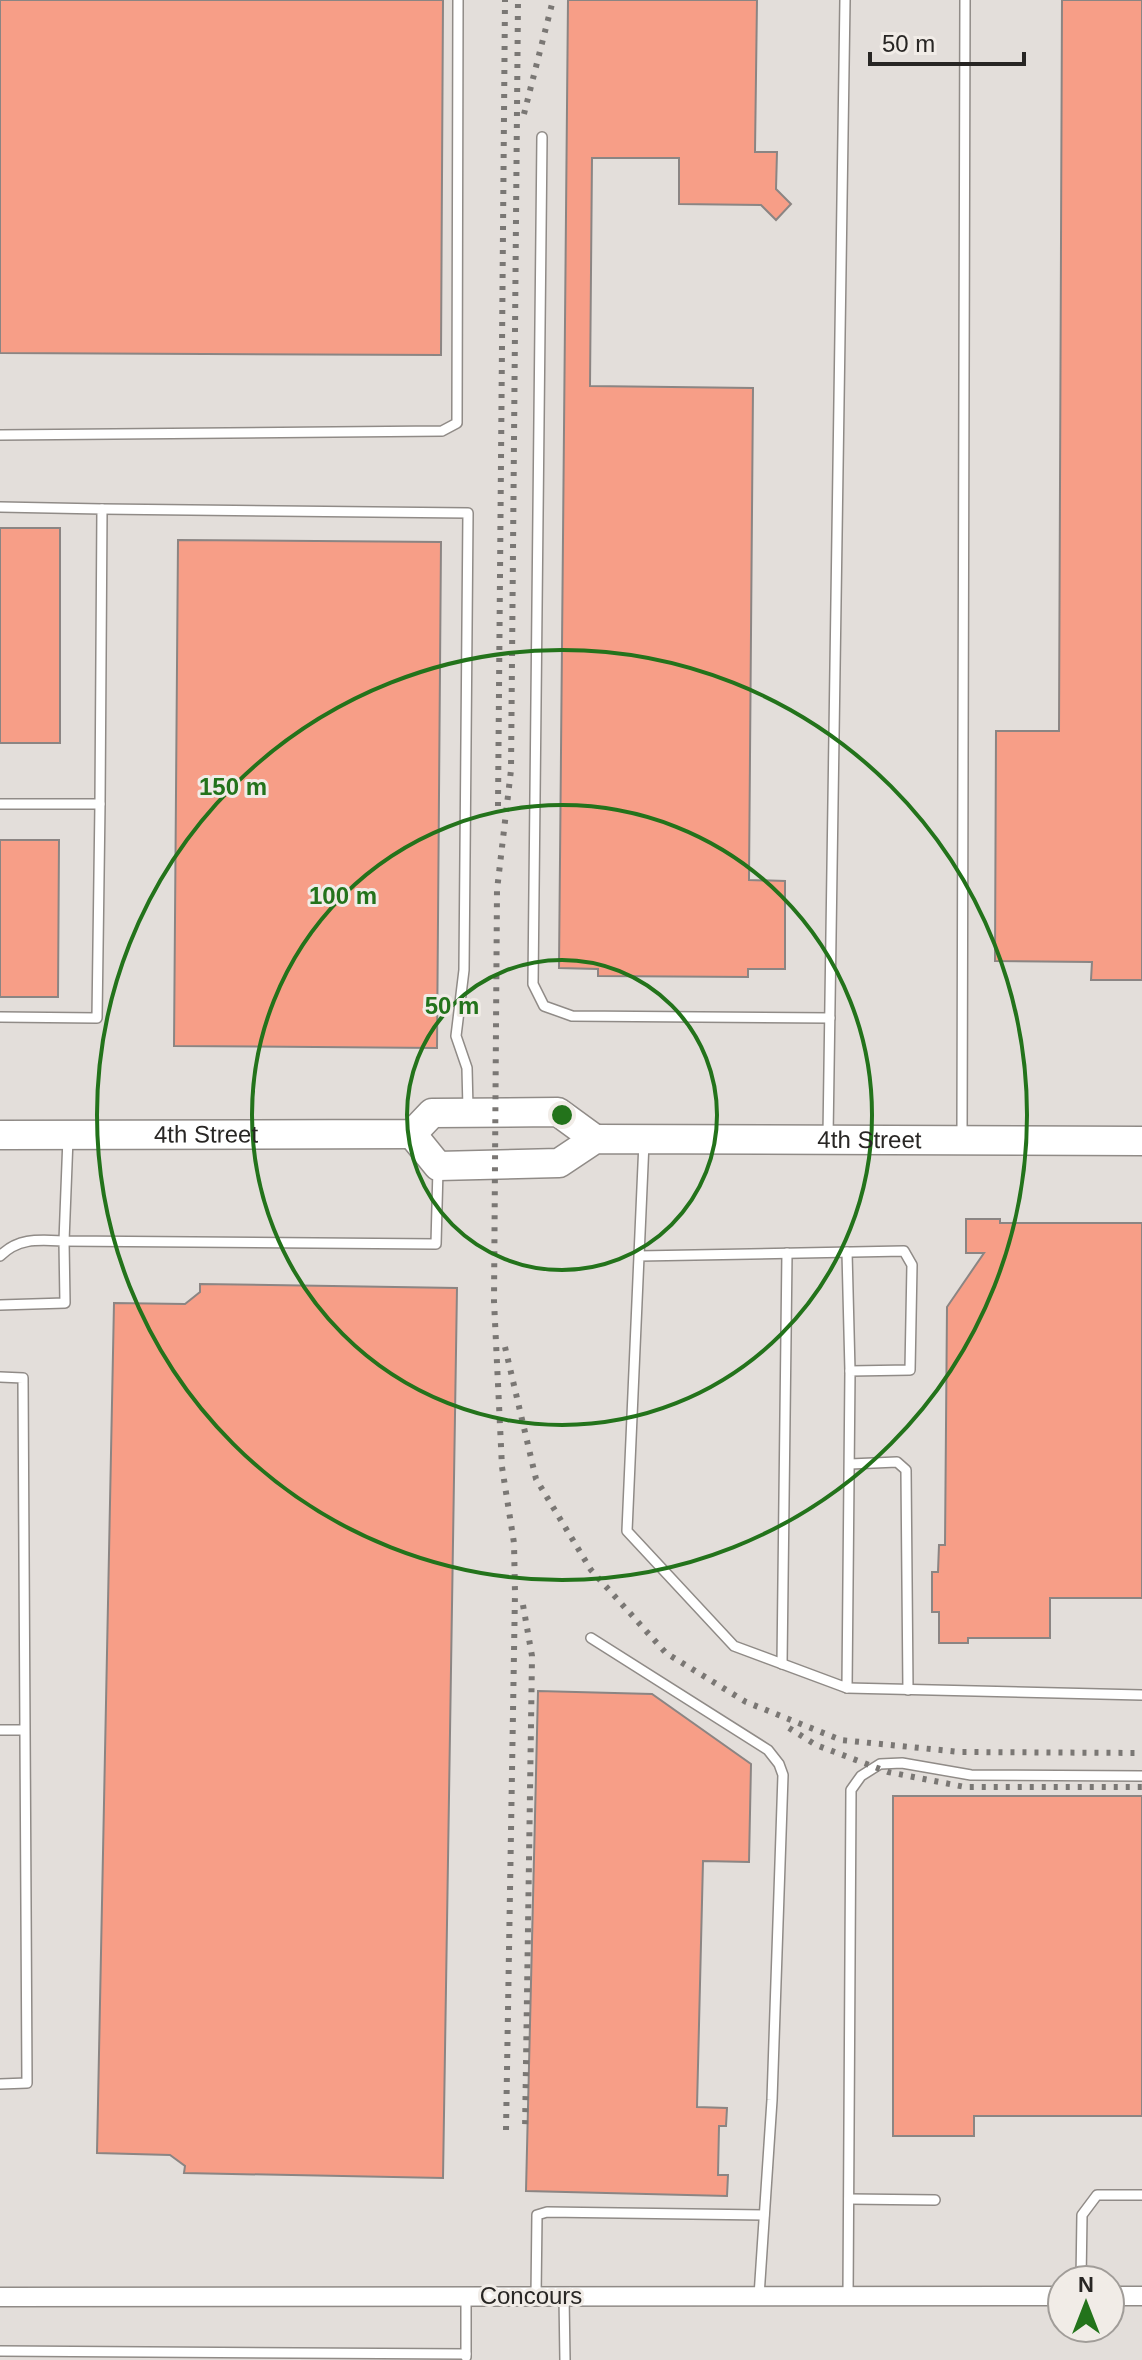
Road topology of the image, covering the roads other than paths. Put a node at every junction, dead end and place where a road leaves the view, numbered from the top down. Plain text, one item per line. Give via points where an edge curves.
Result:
1 (458, 0) edge
2 (845, 0) edge
3 (965, 0) edge
4 (542, 137) dead end
5 (0, 435) edge
6 (0, 507) edge
7 (102, 509) junction
8 (0, 804) edge
9 (100, 804) junction
10 (0, 1017) edge
11 (830, 1018) junction
12 (468, 1112) junction
13 (412, 1134) junction
14 (0, 1135) edge
15 (69, 1135) junction
16 (595, 1139) junction
17 (644, 1139) junction
18 (828, 1139) junction
19 (962, 1140) junction
20 (1142, 1141) edge
21 (438, 1166) junction
22 (64, 1241) junction
23 (847, 1252) junction
24 (787, 1253) junction
25 (0, 1256) edge
26 (639, 1256) junction
27 (0, 1305) edge
28 (850, 1371) junction
29 (0, 1377) edge
30 (850, 1464) junction
31 (591, 1638) dead end
32 (782, 1664) junction
33 (847, 1688) junction
34 (908, 1690) junction
35 (1142, 1695) edge
36 (0, 1730) edge
37 (24, 1730) junction
38 (1142, 1776) edge
39 (0, 2084) edge
40 (1142, 2195) edge
41 (849, 2199) junction
42 (935, 2200) dead end
43 (764, 2215) junction
44 (1081, 2264) edge
45 (466, 2296) junction
46 (536, 2296) junction
47 (564, 2296) junction
48 (759, 2296) junction
49 (848, 2296) junction
50 (1046, 2296) edge
51 (0, 2297) edge
52 (0, 2351) edge
53 (466, 2357) edge
54 (565, 2360) edge

1 - 5 lane via 457,423 442,431
2 - 11 lane
3 - 19 lane
4 - 11 lane via 533,984 544,1006 572,1016
6 - 7 lane
7 - 9 lane
7 - 12 lane via 468,513 464,970 456,1036 467,1068
8 - 9 lane
9 - 10 lane via 97,1018
11 - 18 lane
12 - 13 main road via 432,1113
12 - 16 main road via 558,1112
13 - 15 main road, 4th Street
13 - 21 main road
14 - 15 main road, 4th Street
15 - 22 lane
16 - 17 main road, 4th Street
16 - 21 main road via 559,1163
17 - 18 main road, 4th Street
17 - 26 lane
18 - 19 main road, 4th Street
19 - 20 main road, 4th Street
21 - 22 lane via 436,1244
22 - 25 lane via 20,1242
22 - 27 lane via 65,1303
23 - 24 lane
23 - 28 lane
23 - 28 lane via 904,1251 912,1265 910,1370
24 - 26 lane
24 - 32 lane
26 - 32 lane via 627,1531 734,1646
28 - 30 lane
29 - 37 lane via 23,1378
30 - 33 lane
30 - 34 lane via 897,1462 906,1470
31 - 43 lane via 768,1750 783,1775
32 - 33 lane
33 - 34 lane
34 - 35 lane
36 - 37 lane
37 - 39 lane via 27,2083
38 - 41 lane via 971,1775 880,1764 851,1790
40 - 44 lane via 1097,2195 1082,2215
41 - 42 lane
41 - 49 lane
43 - 46 lane via 537,2215
43 - 48 lane
45 - 46 street, Concours
45 - 51 street, Concours
45 - 53 lane
46 - 47 street, Concours
47 - 48 street, Concours
47 - 54 lane
48 - 49 street, Concours
49 - 50 street, Concours
52 - 53 lane

